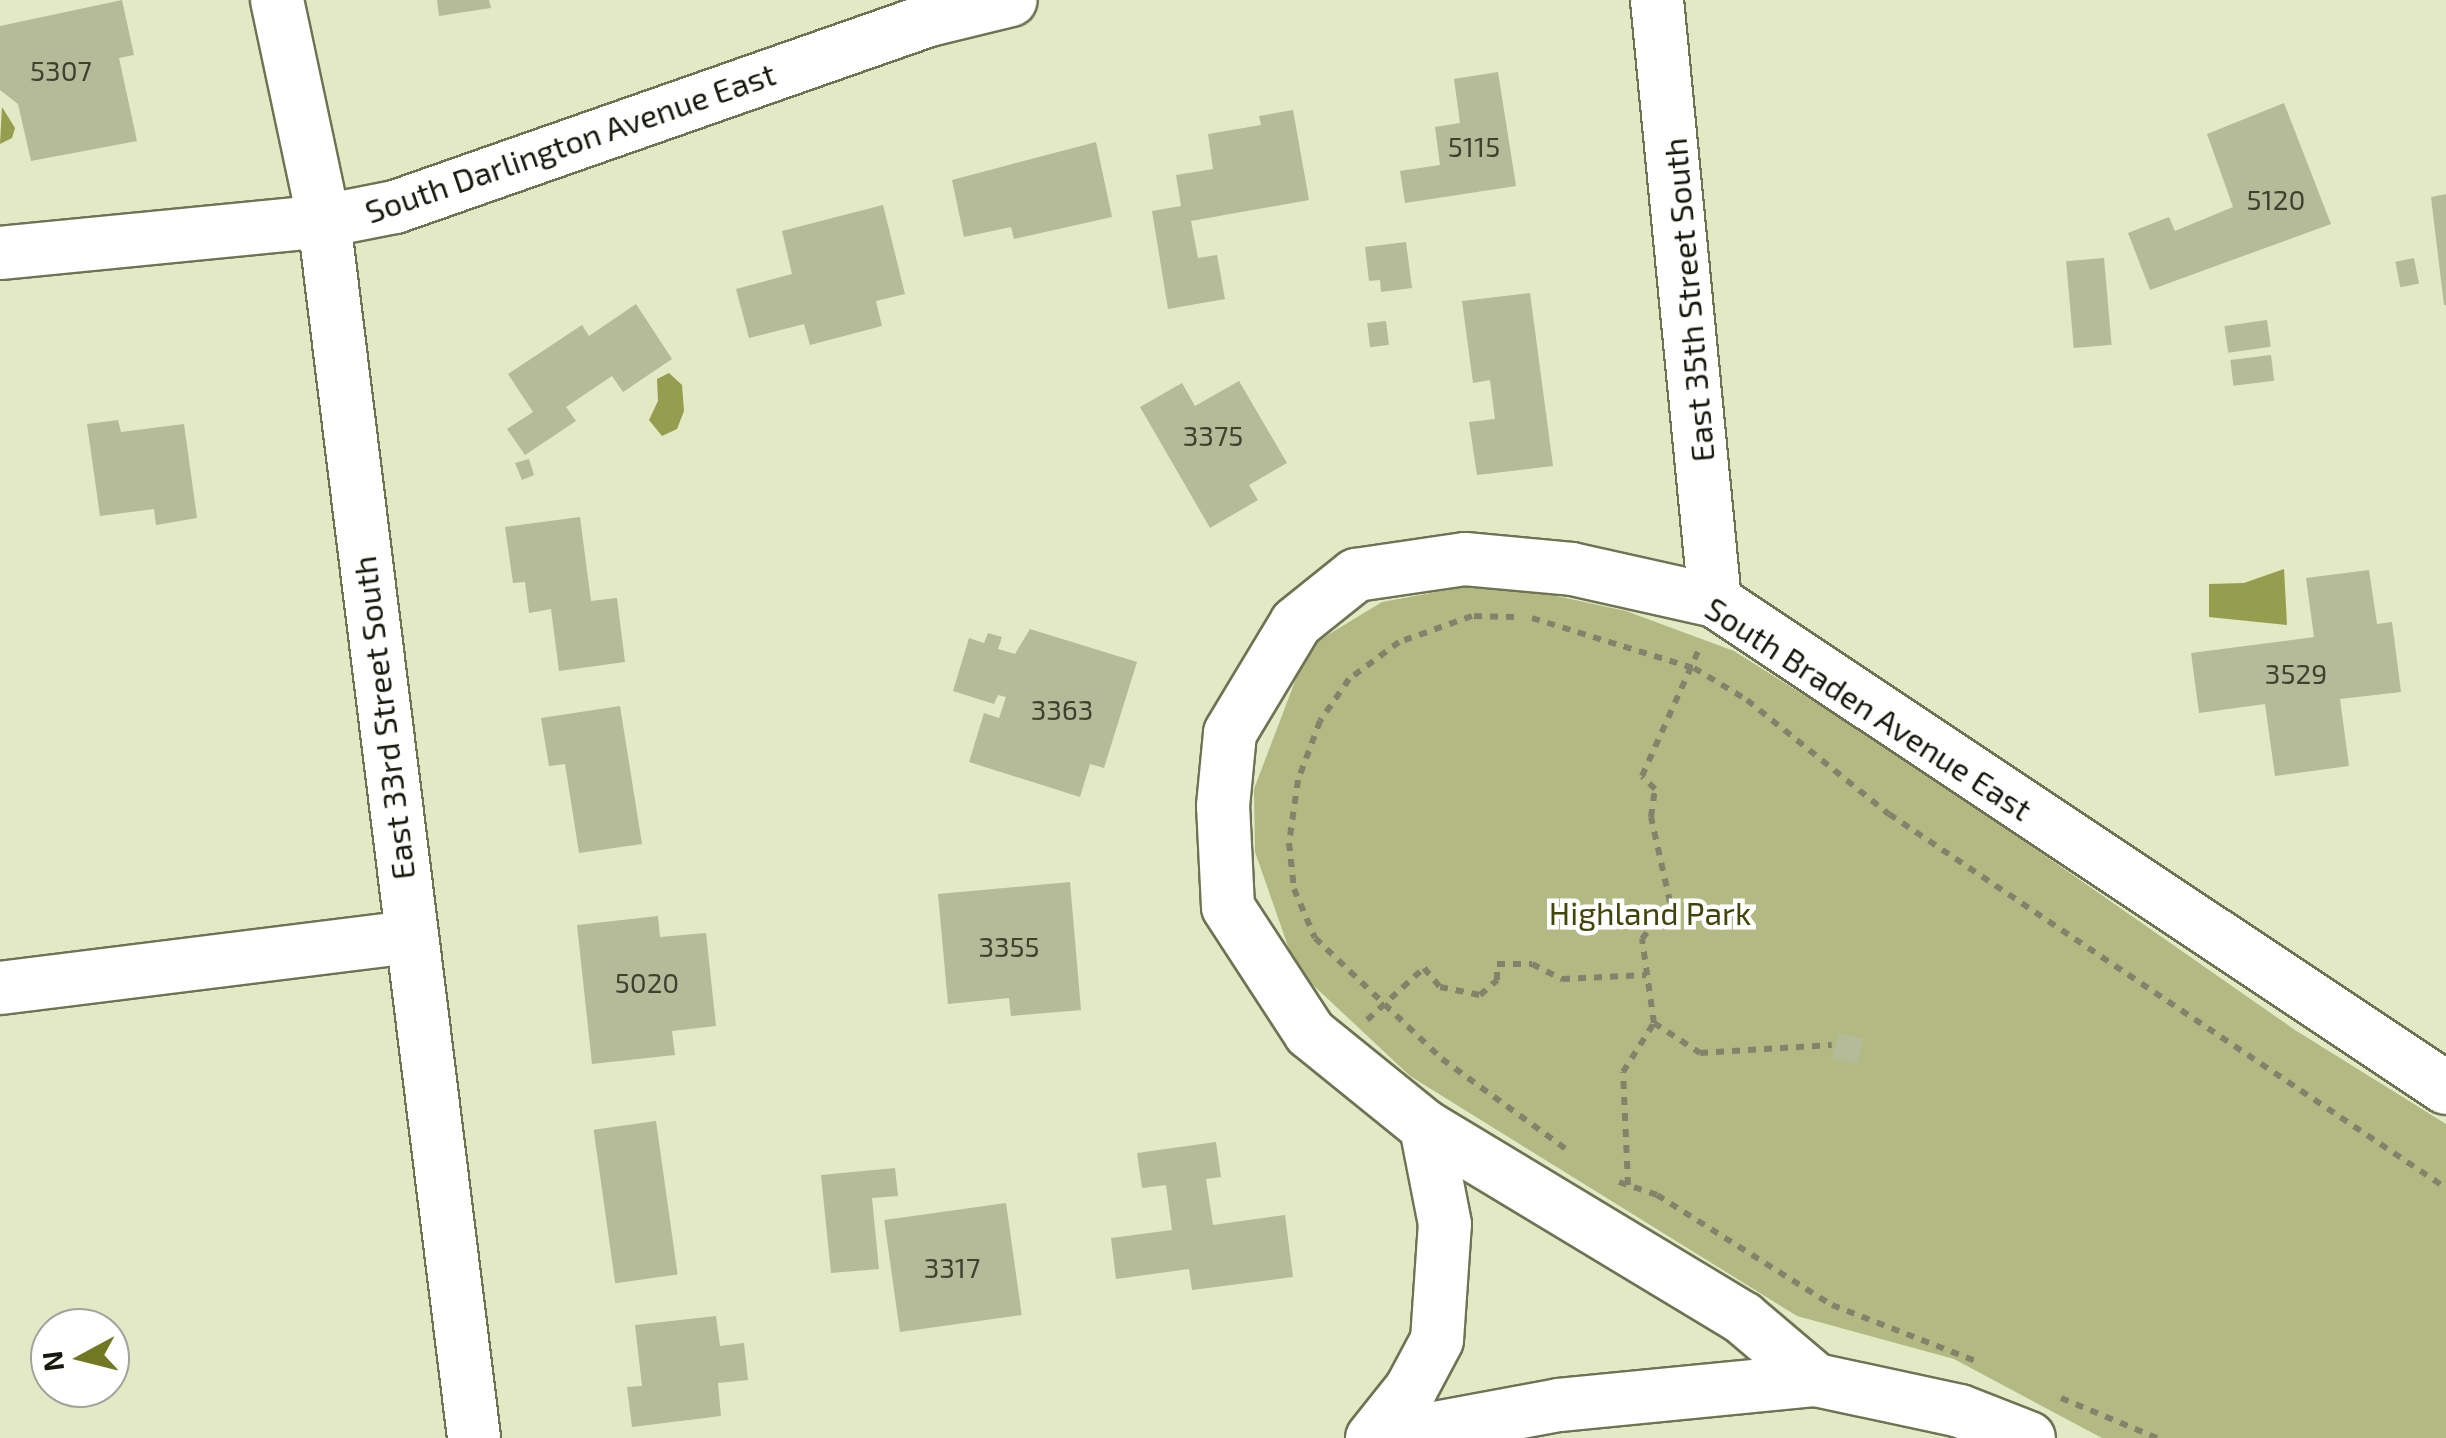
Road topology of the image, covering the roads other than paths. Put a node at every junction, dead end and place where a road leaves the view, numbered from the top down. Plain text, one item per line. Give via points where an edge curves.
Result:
1 (277, 0) edge
2 (1012, 0) edge
3 (1657, 0) edge
4 (324, 221) junction
5 (0, 253) edge
6 (1715, 601) junction
7 (408, 937) junction
8 (0, 988) edge
9 (2446, 1088) edge
10 (1426, 1127) junction
11 (1816, 1380) junction
12 (2038, 1416) edge
13 (474, 1438) edge
14 (1372, 1438) edge
15 (1381, 1438) edge

1 - 4 street, East 33rd Street South
2 - 4 street, South Darlington Avenue East via 929,20 395,207
3 - 6 street, East 35th Street South
4 - 5 street, South Darlington Avenue East
4 - 7 street, East 33rd Street South
6 - 9 street, South Braden Avenue East
6 - 10 street, South Braden Avenue East via 1572,569 1465,559 1356,575 1296,622 1230,732 1222,806 1228,907 1310,1032
7 - 8 street
7 - 13 street, East 33rd Street South
10 - 11 street, South Braden Avenue East via 1743,1318
10 - 14 street via 1445,1224 1437,1340 1411,1389
11 - 12 street via 1960,1411
11 - 15 street via 1559,1404

